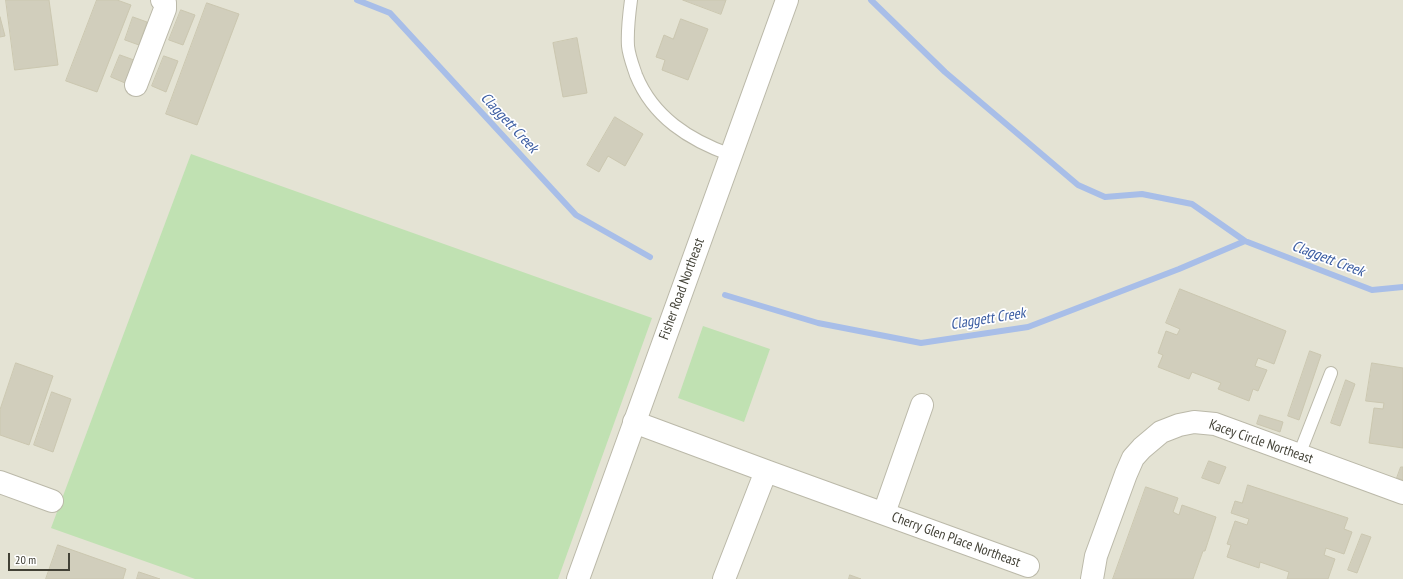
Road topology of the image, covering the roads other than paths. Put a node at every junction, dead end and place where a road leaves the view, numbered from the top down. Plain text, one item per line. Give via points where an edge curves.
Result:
1 (162, 0) edge
2 (631, 0) edge
3 (787, 0) edge
4 (136, 85) dead end
5 (731, 155) junction
6 (1331, 373) dead end
7 (922, 405) dead end
8 (634, 422) junction
9 (1299, 455) junction
10 (766, 471) junction
11 (0, 482) edge
12 (1403, 493) edge
13 (52, 501) dead end
14 (884, 513) junction
15 (1028, 566) dead end
16 (578, 579) edge
17 (724, 579) edge
18 (1092, 579) edge

1 - 4 street via 165,9
2 - 5 lane via 628,47 643,90 680,131
3 - 5 street, Fisher Road Northeast
5 - 8 street, Fisher Road Northeast
6 - 9 lane
7 - 14 street, Cherry Glen Place Northeast
8 - 10 street, Cherry Glen Place Northeast
8 - 16 street, Fisher Road Northeast
9 - 12 street, Kacey Circle Northeast
9 - 18 street, Kacey Circle Northeast via 1215,424 1194,422 1160,432 1133,458 1096,556
10 - 14 street, Cherry Glen Place Northeast
10 - 17 street
11 - 13 street
14 - 15 street, Cherry Glen Place Northeast

